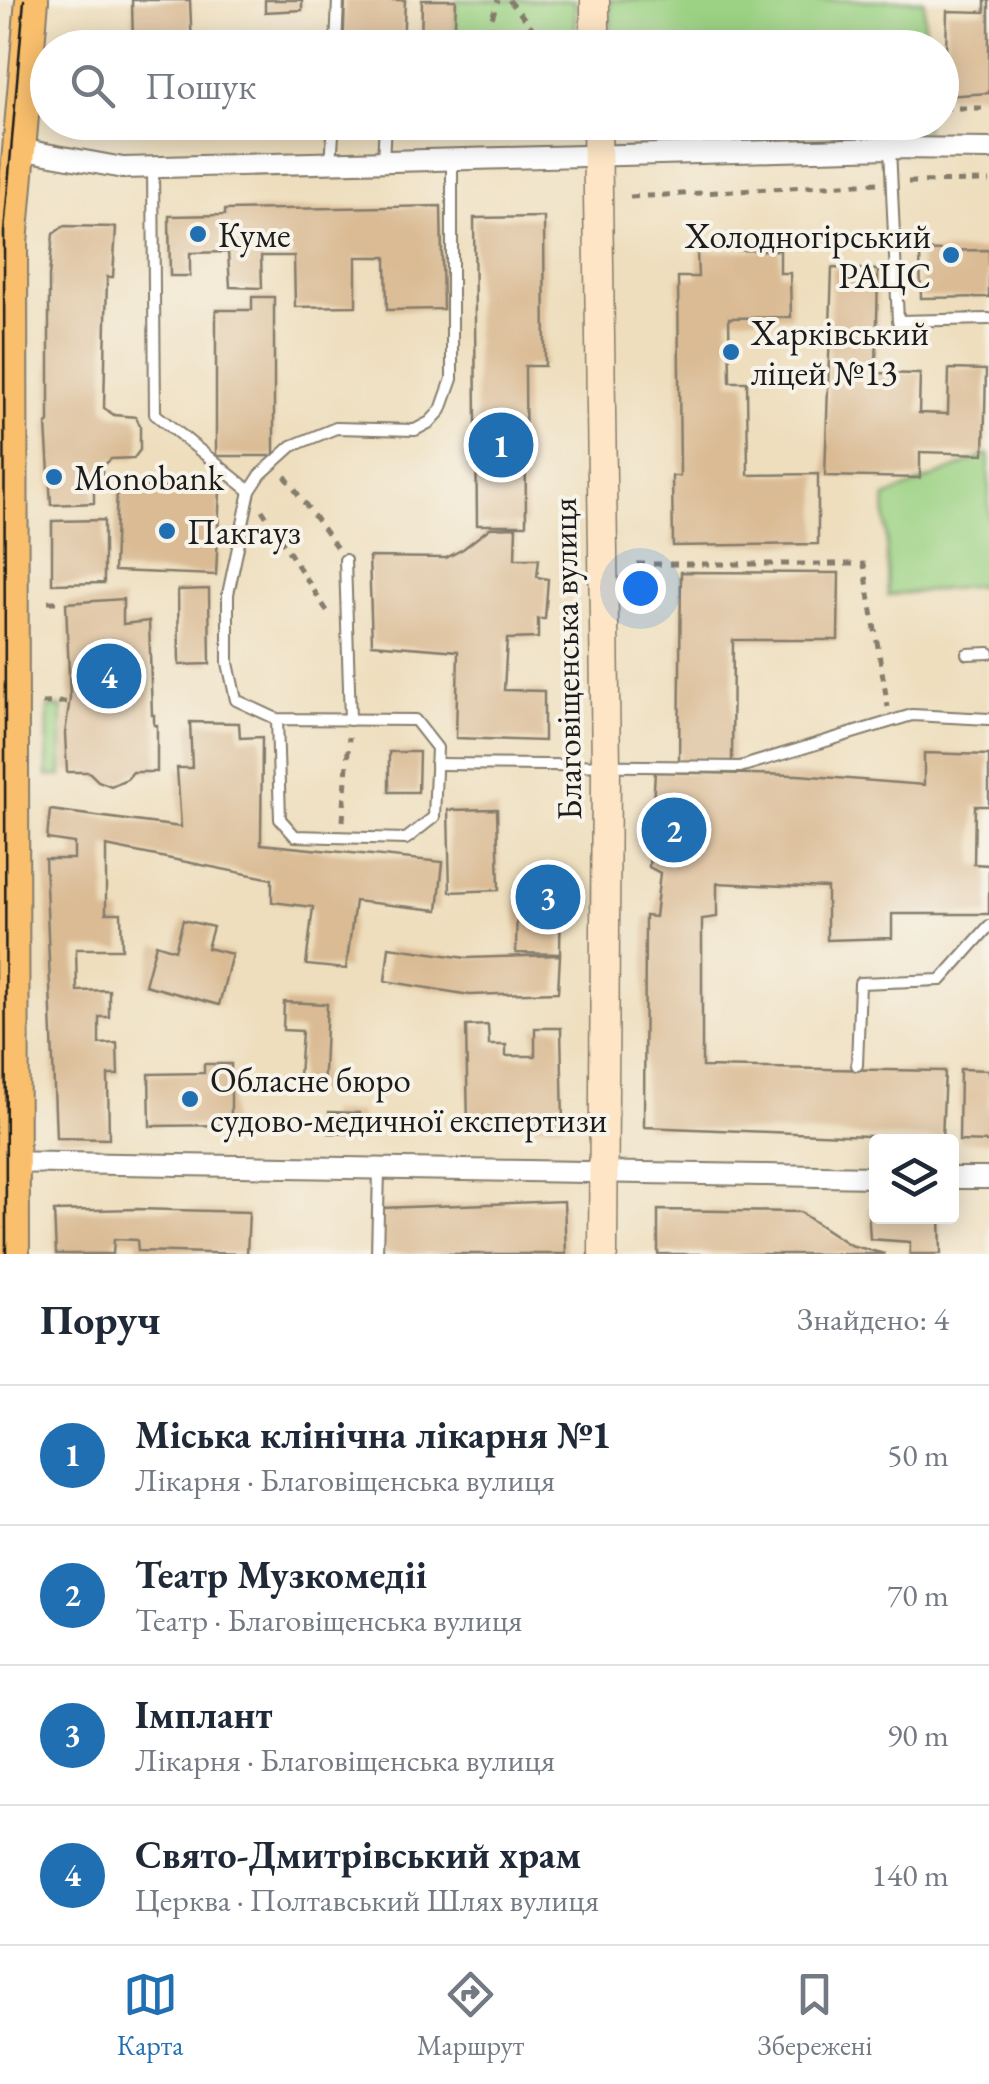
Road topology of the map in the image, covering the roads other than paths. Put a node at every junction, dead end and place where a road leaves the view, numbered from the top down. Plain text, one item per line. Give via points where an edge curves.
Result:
1 (32, 0) edge
2 (338, 0) edge
3 (595, 0) edge
4 (337, 30) edge
5 (596, 30) edge
6 (333, 140) edge
7 (384, 140) edge
8 (597, 140) edge
9 (9, 148) edge
10 (890, 148) junction
11 (989, 149) edge
12 (597, 157) junction
13 (452, 160) junction
14 (383, 162) junction
15 (331, 163) junction
16 (153, 167) junction
17 (989, 320) edge
18 (250, 491) junction
19 (345, 560) road end
20 (989, 653) edge
21 (966, 654) dead end
22 (277, 719) junction
23 (989, 719) edge
24 (350, 720) junction
25 (436, 764) junction
26 (606, 766) junction
27 (989, 926) edge
28 (858, 1065) dead end
29 (7, 1163) edge
30 (380, 1170) junction
31 (602, 1174) junction
32 (869, 1177) edge
33 (959, 1178) edge
34 (989, 1178) edge
35 (13, 1254) edge
36 (376, 1254) edge
37 (603, 1254) edge

1 - 9 main road
2 - 4 lane
3 - 5 street
6 - 15 lane
7 - 14 lane
8 - 12 street, Благовіщенська вулиця
9 - 16 street
9 - 29 main road
10 - 11 street
10 - 12 street
10 - 17 lane via 898,321
12 - 13 street
12 - 26 street, Благовіщенська вулиця
13 - 14 street
13 - 18 lane via 452,379 442,410 415,430 336,428 292,446
14 - 15 street
15 - 16 street
16 - 18 lane via 156,414
18 - 22 lane via 228,594 228,663 236,700
19 - 24 lane
20 - 21 lane
22 - 24 lane
22 - 25 lane via 280,818 295,836 406,839 434,817
23 - 26 lane via 912,715 740,768
24 - 25 lane via 414,720 437,748
25 - 26 lane
26 - 31 street, Благовіщенська вулиця
27 - 28 lane via 941,980 860,983
29 - 30 street
29 - 35 main road
30 - 31 street
30 - 36 lane
31 - 32 street
31 - 37 street, Благовіщенська вулиця
33 - 34 street

